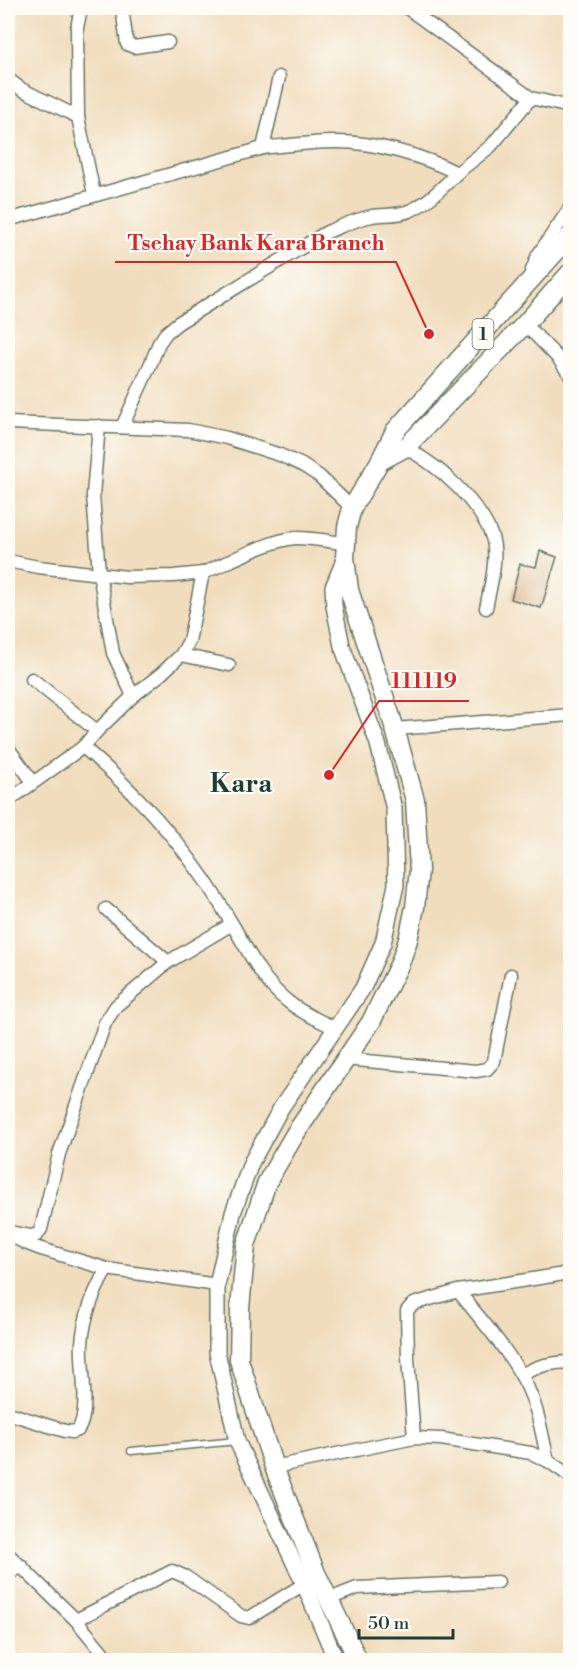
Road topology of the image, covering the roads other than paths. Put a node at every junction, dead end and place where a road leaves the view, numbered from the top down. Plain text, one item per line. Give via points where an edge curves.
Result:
1 (81, 8) edge
2 (122, 8) edge
3 (407, 8) edge
4 (168, 42) dead end
5 (279, 77) dead end
6 (8, 79) edge
7 (531, 98) junction
8 (570, 107) edge
9 (78, 117) junction
10 (263, 148) junction
11 (458, 173) junction
12 (94, 194) junction
13 (570, 208) edge
14 (8, 220) edge
15 (570, 236) edge
16 (570, 273) edge
17 (524, 289) junction
18 (525, 324) junction
19 (570, 375) edge
20 (8, 423) edge
21 (99, 426) junction
22 (122, 427) junction
23 (406, 447) junction
24 (380, 461) junction
25 (352, 508) junction
26 (346, 550) junction
27 (8, 561) edge
28 (99, 573) junction
29 (203, 573) junction
30 (486, 608) dead end
31 (180, 655) junction
32 (229, 665) dead end
33 (32, 679) dead end
34 (133, 696) junction
35 (570, 715) edge
36 (395, 729) junction
37 (97, 730) junction
38 (83, 747) junction
39 (8, 748) edge
40 (33, 782) junction
41 (8, 801) edge
42 (106, 909) dead end
43 (232, 924) junction
44 (168, 962) junction
45 (511, 975) dead end
46 (335, 1028) junction
47 (345, 1059) junction
48 (8, 1233) edge
49 (107, 1269) junction
50 (570, 1272) edge
51 (217, 1285) junction
52 (458, 1291) junction
53 (570, 1362) edge
54 (521, 1375) junction
55 (8, 1413) edge
56 (414, 1438) junction
57 (237, 1441) junction
58 (131, 1451) dead end
59 (548, 1461) junction
60 (274, 1467) junction
61 (570, 1476) edge
62 (8, 1554) edge
63 (22, 1566) junction
64 (8, 1574) edge
65 (498, 1582) dead end
66 (304, 1584) junction
67 (329, 1599) junction
68 (76, 1620) junction
69 (109, 1660) edge
70 (336, 1660) edge
71 (358, 1660) edge

1 - 9 street via 77,28
2 - 4 street via 127,44 134,47
3 - 7 street
5 - 10 street
6 - 9 street
7 - 8 street
7 - 11 street via 491,146
9 - 12 street
10 - 11 street via 339,142 371,146 420,157
10 - 12 street
11 - 22 street via 411,211 370,217 327,232 178,323 159,343
12 - 14 street
13 - 17 street via 538,255
15 - 17 main road, 1
16 - 18 main road, 1
17 - 24 main road, 1 via 395,431
18 - 19 street
18 - 23 main road, 1
20 - 21 street
21 - 22 street
21 - 28 street via 93,495
22 - 25 street via 188,430 280,455 319,476
23 - 24 main road
23 - 30 street via 447,476 489,528 494,561
24 - 25 main road
25 - 26 main road
26 - 29 street via 298,538
26 - 36 main road via 349,590
26 - 46 street via 333,587 334,606 342,646 378,744 394,809 396,885 383,943 363,988
27 - 28 street
28 - 29 street via 127,577
28 - 34 street via 113,653
29 - 31 street via 189,641
31 - 32 street
31 - 34 street
33 - 37 street
34 - 37 street
35 - 36 street
36 - 47 main road via 415,801 419,870 415,907 400,963 371,1022
37 - 38 street
38 - 40 street
38 - 43 street via 125,784 169,833 198,868
39 - 40 street
40 - 41 street
42 - 44 street
43 - 44 street
43 - 46 street via 273,988 286,1001
44 - 48 street via 116,1006 105,1023 59,1154 41,1229 30,1236
45 - 47 street via 494,1061 487,1069
46 - 51 street via 281,1108 251,1163 233,1213
47 - 60 main road via 267,1182 246,1245 239,1360
48 - 49 street via 38,1248
49 - 51 street
49 - 55 street via 92,1299 82,1342 84,1419 78,1430 65,1431
50 - 52 street
51 - 57 street via 217,1352
52 - 54 street
52 - 56 street via 416,1303 407,1311
53 - 54 street via 534,1367
54 - 59 street via 532,1397
56 - 59 street via 531,1453
56 - 60 street
57 - 58 lane
57 - 66 street
59 - 61 street
60 - 67 main road
62 - 63 street
63 - 64 street
63 - 68 street
65 - 67 street via 357,1588
66 - 68 street via 249,1618 172,1571
66 - 70 street
67 - 71 main road
68 - 69 street

